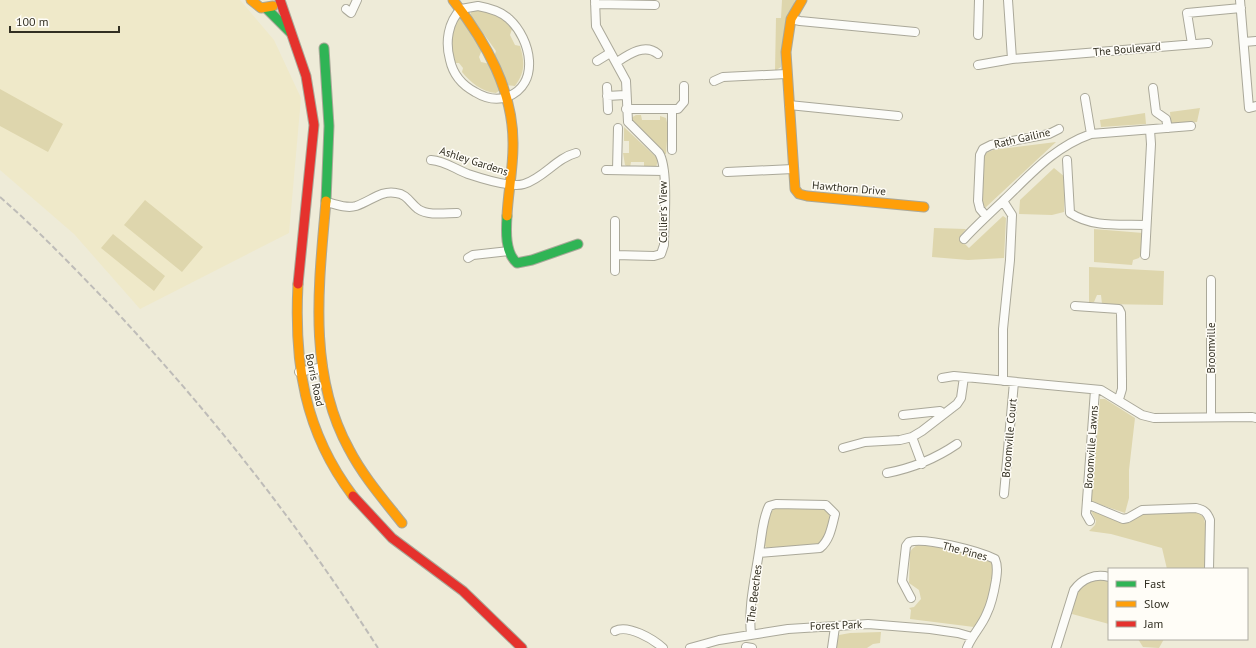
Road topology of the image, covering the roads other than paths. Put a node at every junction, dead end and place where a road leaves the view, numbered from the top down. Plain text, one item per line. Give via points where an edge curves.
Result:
1 (251, 0) edge
2 (280, 0) edge
3 (357, 0) edge
4 (453, 0) edge
5 (802, 0) edge
6 (979, 0) edge
7 (1008, 0) edge
8 (595, 2) edge
9 (640, 2) edge
10 (1240, 4) edge
11 (655, 5) dead end
12 (266, 8) junction
13 (460, 9) junction
14 (346, 10) dead end
15 (791, 19) junction
16 (915, 32) dead end
17 (292, 34) junction
18 (978, 35) dead end
19 (1256, 41) edge
20 (1244, 42) junction
21 (1208, 43) dead end
22 (1192, 44) junction
23 (324, 48) dead end
24 (610, 53) junction
25 (658, 54) dead end
26 (1012, 59) junction
27 (597, 61) dead end
28 (617, 62) junction
29 (978, 65) dead end
30 (786, 74) junction
31 (714, 81) dead end
32 (684, 86) dead end
33 (1252, 86) edge
34 (1153, 88) dead end
35 (625, 95) junction
36 (507, 96) junction
37 (1085, 98) dead end
38 (789, 105) junction
39 (1252, 107) edge
40 (626, 109) junction
41 (672, 109) junction
42 (608, 110) dead end
43 (898, 116) dead end
44 (1191, 126) dead end
45 (618, 128) dead end
46 (1168, 128) junction
47 (1059, 129) dead end
48 (1150, 130) junction
49 (1091, 134) junction
50 (672, 150) dead end
51 (576, 153) dead end
52 (430, 160) dead end
53 (1067, 160) dead end
54 (793, 169) junction
55 (606, 170) dead end
56 (617, 170) junction
57 (664, 171) junction
58 (726, 172) dead end
59 (511, 185) junction
60 (326, 202) junction
61 (1003, 202) junction
62 (924, 208) dead end
63 (458, 213) dead end
64 (986, 216) junction
65 (615, 221) dead end
66 (1146, 225) junction
67 (964, 239) dead end
68 (578, 244) dead end
69 (509, 251) junction
70 (615, 255) junction
71 (1145, 255) dead end
72 (468, 258) dead end
73 (615, 271) dead end
74 (1211, 280) dead end
75 (1075, 306) dead end
76 (323, 367) junction
77 (299, 372) junction
78 (964, 377) junction
79 (942, 378) dead end
80 (1003, 381) junction
81 (1014, 382) junction
82 (1095, 390) junction
83 (1119, 399) junction
84 (944, 414) junction
85 (903, 415) dead end
86 (1211, 417) junction
87 (1256, 418) edge
88 (912, 437) junction
89 (957, 444) dead end
90 (843, 448) dead end
91 (922, 464) junction
92 (886, 473) dead end
93 (1004, 494) dead end
94 (1087, 504) junction
95 (1090, 521) dead end
96 (402, 523) dead end
97 (759, 553) junction
98 (1209, 568) edge
99 (1108, 577) edge
100 (911, 598) dead end
101 (835, 627) junction
102 (615, 631) dead end
103 (751, 634) junction
104 (972, 637) junction
105 (522, 648) edge
106 (663, 648) edge
107 (690, 648) edge
108 (832, 648) edge
109 (967, 648) edge
110 (1056, 648) edge

1 - 12 street, Borris Road via 257,6
2 - 12 street via 274,6
2 - 17 street, Borris Road
3 - 14 street via 351,13
4 - 13 street, Ashley Gardens
5 - 15 street, Hawthorn Drive
6 - 18 street
7 - 26 street
8 - 9 street, Collier's View
8 - 24 street, Collier's View via 596,26
9 - 11 street, Collier's View
10 - 20 street
10 - 22 street via 1187,13
12 - 17 street, Borris Road
13 - 36 street, Ashley Gardens via 490,56
13 - 36 street via 451,20 449,32 448,51 453,70 461,82 477,94 495,99
13 - 36 street via 478,6 500,13 513,23 524,40 530,60 528,73 516,93
15 - 16 street
15 - 30 street, Hawthorn Drive via 787,40
17 - 77 street, Borris Road via 309,82 314,125 295,325
19 - 20 street
20 - 33 street
21 - 22 street, The Boulevard
22 - 26 street, The Boulevard
23 - 60 street via 330,119
24 - 27 street
24 - 28 street, Collier's View
25 - 28 street via 649,49 642,49
26 - 29 street, The Boulevard
28 - 35 street, Collier's View via 626,81
30 - 31 street via 723,77
30 - 38 street, Hawthorn Drive
32 - 41 street via 683,105 678,109
33 - 39 street
34 - 46 street via 1156,112 1166,119
35 - 40 street, Collier's View
35 - 42 street via 607,92
36 - 59 street, Ashley Gardens via 514,150
37 - 49 street
38 - 43 street
38 - 54 street, Hawthorn Drive
40 - 41 street
40 - 57 street, Collier's View via 628,122 662,159
41 - 50 street
44 - 46 street, Rath Gailine
45 - 56 street
46 - 48 street, Rath Gailine
47 - 64 street, Rath Gailine via 1049,134 991,145 983,149 980,155 978,201
48 - 49 street, Rath Gailine
48 - 66 street
49 - 61 street, Rath Gailine via 1066,144 1049,156
51 - 59 street, Ashley Gardens via 569,154 525,184
52 - 59 street, Ashley Gardens via 439,160 468,174
53 - 66 street via 1070,213 1094,223
54 - 58 street
54 - 62 street, Hawthorn Drive via 794,189 802,195
55 - 56 street, Collier's View
56 - 57 street, Collier's View
57 - 70 street, Collier's View via 662,254
59 - 69 street, Ashley Gardens via 506,212
60 - 63 street via 344,207 355,206 385,192 403,194 418,209 425,212
60 - 76 street via 317,299
61 - 64 street, Rath Gailine
61 - 80 street via 1012,215 1003,329
64 - 67 street, Rath Gailine
65 - 70 street
66 - 71 street
68 - 69 street via 532,260 516,262
69 - 72 street
70 - 73 street
74 - 86 street, Broomville
75 - 83 street via 1119,308 1122,389
76 - 77 street
76 - 96 street via 335,416 351,453 359,468
77 - 105 street, Borris Road via 312,423 338,474 355,499 385,532 462,591
78 - 79 street
78 - 80 street
78 - 84 street via 961,398
80 - 81 street
81 - 82 street
81 - 93 street, Broomville Court
82 - 83 street via 1107,392
82 - 94 street, Broomville Lawns
83 - 86 street via 1148,417
84 - 85 street via 940,411
84 - 88 street
86 - 87 street
88 - 90 street via 864,442
88 - 91 street
89 - 91 street via 944,454
91 - 92 street
94 - 95 street, Broomville Lawns via 1086,514
94 - 98 street, Broomville Lawns via 1122,519 1142,510 1204,510 1210,520
97 - 97 street, The Beeches via 820,548 827,540 835,514 826,505 769,506
97 - 103 street, The Beeches via 752,594
99 - 110 street via 1095,576 1079,584 1074,590
100 - 104 street, The Pines via 902,581 906,546 909,542 950,545 995,559 997,564 993,596 987,614
101 - 103 street, Forest Park via 806,627
101 - 104 street, Forest Park via 894,625 945,630
101 - 108 street
102 - 106 street via 629,630
103 - 107 street, Forest Park
104 - 109 street

